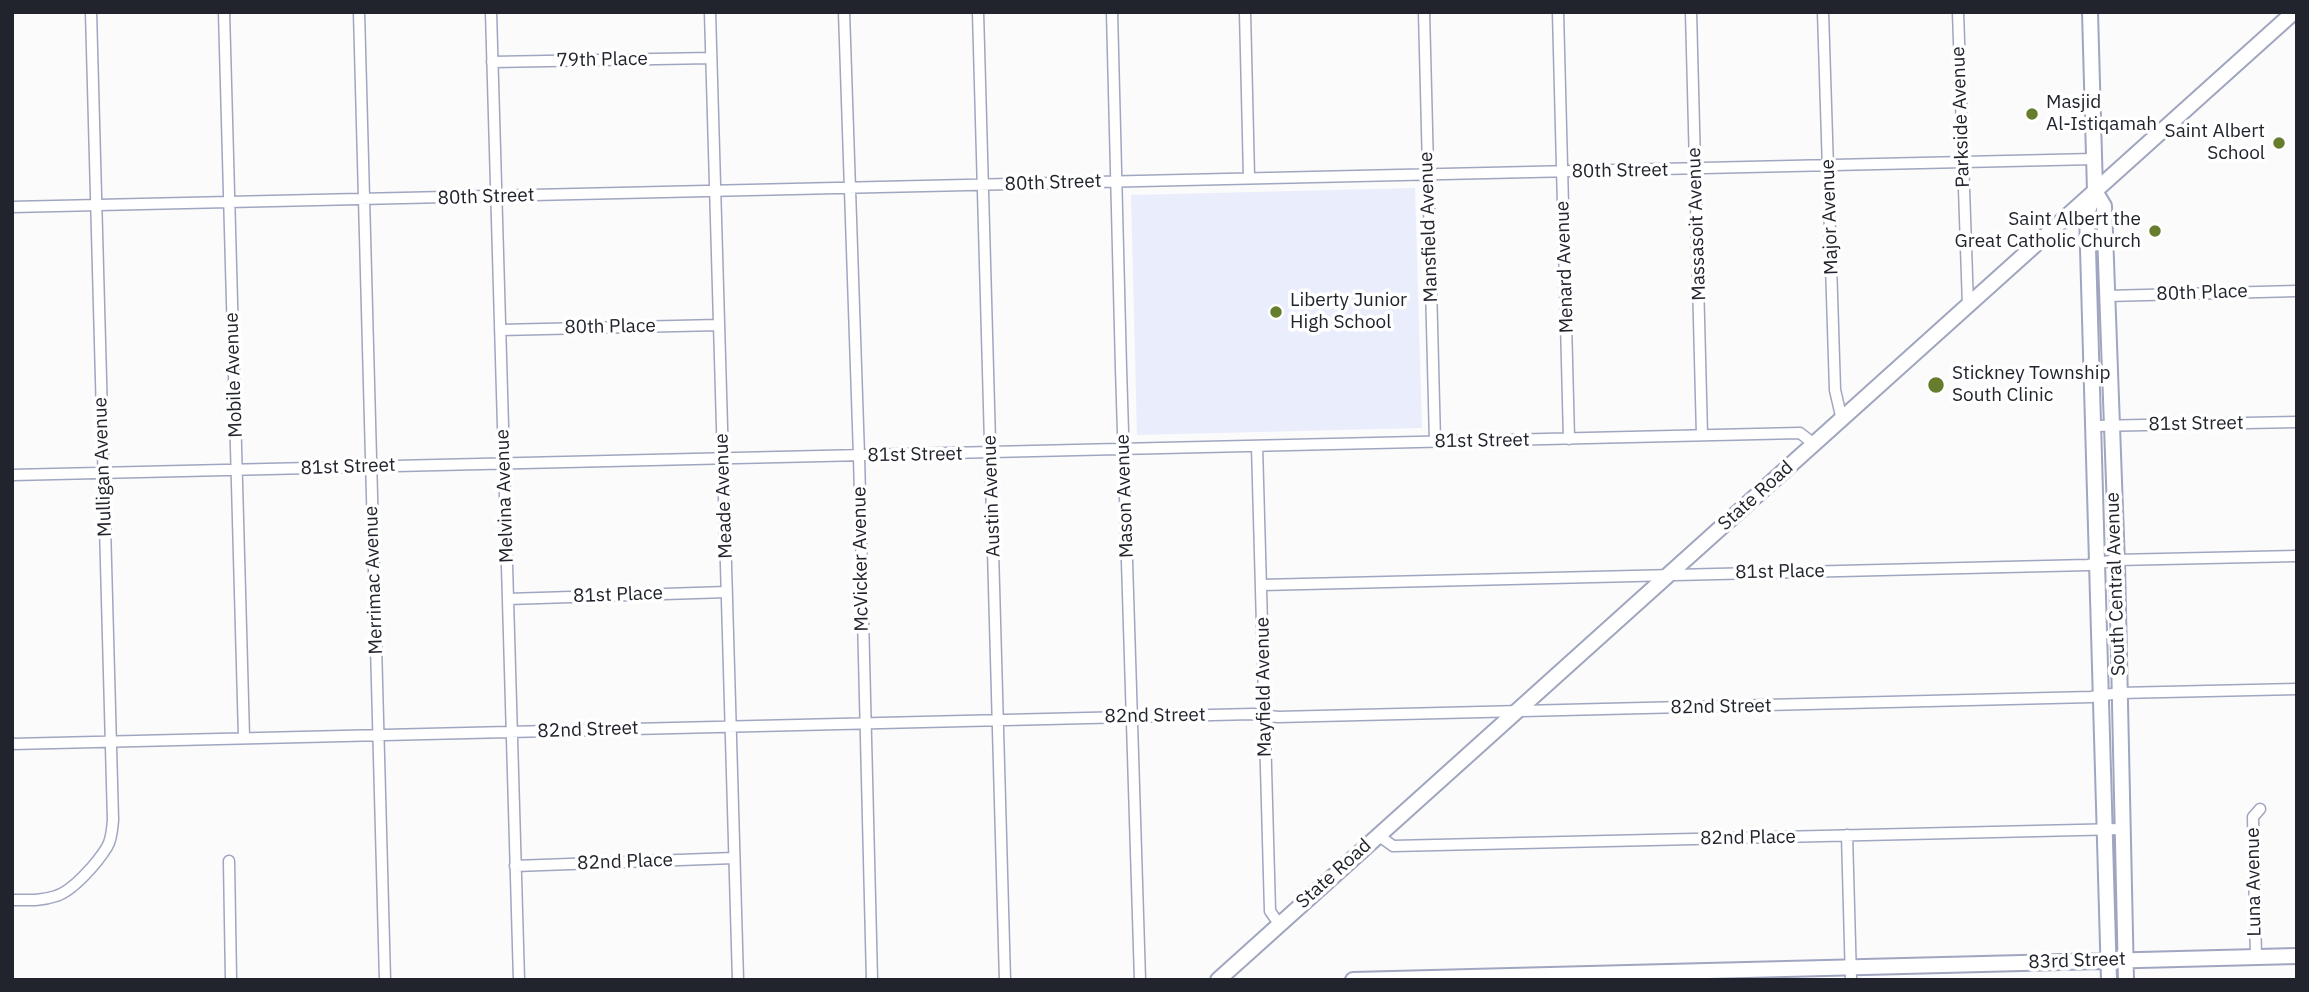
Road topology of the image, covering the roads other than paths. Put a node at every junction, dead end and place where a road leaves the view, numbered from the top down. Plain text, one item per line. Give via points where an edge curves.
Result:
1 (91, 12) edge
2 (224, 12) edge
3 (359, 12) edge
4 (491, 12) edge
5 (710, 12) edge
6 (844, 12) edge
7 (978, 12) edge
8 (1112, 12) edge
9 (1245, 12) edge
10 (1424, 12) edge
11 (1558, 12) edge
12 (1691, 12) edge
13 (1823, 12) edge
14 (1958, 12) edge
15 (2090, 12) edge
16 (2294, 12) edge
17 (711, 58) junction
18 (492, 62) junction
19 (2094, 159) junction
20 (1963, 162) junction
21 (1828, 164) junction
22 (1695, 169) junction
23 (1562, 172) junction
24 (1428, 174) junction
25 (1249, 177) junction
26 (1116, 181) junction
27 (983, 185) junction
28 (849, 188) junction
29 (715, 191) junction
30 (2095, 191) junction
31 (495, 197) junction
32 (364, 200) junction
33 (229, 202) junction
34 (96, 205) junction
35 (12, 208) edge
36 (2297, 291) edge
37 (2107, 296) junction
38 (1968, 306) junction
39 (719, 325) junction
40 (500, 330) junction
41 (1842, 420) junction
42 (2297, 422) edge
43 (2094, 426) junction
44 (2111, 426) junction
45 (1702, 435) junction
46 (1569, 439) junction
47 (1435, 442) junction
48 (1814, 444) junction
49 (1257, 446) junction
50 (1124, 450) junction
51 (990, 453) junction
52 (859, 456) junction
53 (723, 460) junction
54 (503, 464) junction
55 (371, 467) junction
56 (237, 470) junction
57 (104, 473) junction
58 (12, 475) edge
59 (2297, 555) edge
60 (2116, 560) junction
61 (2098, 563) junction
62 (1666, 576) junction
63 (1262, 585) junction
64 (727, 592) junction
65 (508, 599) junction
66 (2297, 689) edge
67 (2119, 693) junction
68 (2101, 697) junction
69 (1514, 712) junction
70 (1265, 716) junction
71 (1131, 717) junction
72 (998, 719) junction
73 (864, 722) junction
74 (730, 726) junction
75 (512, 732) junction
76 (378, 734) junction
77 (244, 737) junction
78 (111, 742) junction
79 (12, 744) edge
80 (2260, 809) dead end
81 (2105, 829) junction
82 (2122, 829) junction
83 (1378, 835) junction
84 (1847, 835) junction
85 (734, 858) junction
86 (229, 861) dead end
87 (515, 866) junction
88 (12, 900) edge
89 (1279, 924) junction
90 (2297, 956) edge
91 (2256, 958) junction
92 (2126, 959) junction
93 (2109, 960) junction
94 (1851, 974) edge
95 (1585, 977) edge
96 (1406, 979) edge
97 (231, 980) edge
98 (385, 980) edge
99 (519, 980) edge
100 (738, 980) edge
101 (872, 980) edge
102 (1005, 980) edge
103 (1140, 980) edge
104 (1218, 980) edge
105 (1353, 980) edge
106 (2109, 980) edge
107 (2126, 980) edge

1 - 34 street, Mulligan Avenue
2 - 33 street, Mobile Avenue
3 - 32 street, Merrimac Avenue
4 - 18 street, Melvina Avenue
5 - 17 street, Meade Avenue
6 - 28 street, McVicker Avenue
7 - 27 street, Austin Avenue
8 - 26 street, Mason Avenue
9 - 25 street
10 - 24 street, Mansfield Avenue
11 - 23 street, Menard Avenue
12 - 22 street, Massasoit Avenue
13 - 21 street, Major Avenue
14 - 20 street, Parkside Avenue
15 - 19 street, South Central Avenue
16 - 30 street, State Road
17 - 18 street, 79th Place
17 - 29 street, Meade Avenue
18 - 31 street, Melvina Avenue
19 - 20 street, 80th Street
19 - 30 street, South Central Avenue
20 - 21 street, 80th Street
20 - 38 street, Parkside Avenue
21 - 22 street, 80th Street
21 - 41 street, Major Avenue via 1835,390
22 - 23 street, 80th Street
22 - 45 street, Massasoit Avenue
23 - 24 street, 80th Street
23 - 46 street, Menard Avenue
24 - 25 street, 80th Street
24 - 47 street, Mansfield Avenue
25 - 26 street, 80th Street
26 - 27 street, 80th Street
26 - 50 street, Mason Avenue
27 - 28 street, 80th Street
27 - 51 street, Austin Avenue
28 - 29 street, 80th Street
28 - 52 street, McVicker Avenue
29 - 31 street, 80th Street
29 - 39 street, Meade Avenue
30 - 37 street, South Central Avenue via 2104,206
30 - 38 street, State Road
30 - 43 street, South Central Avenue via 2087,214
31 - 32 street, 80th Street
31 - 40 street, Melvina Avenue
32 - 33 street, 80th Street
32 - 55 street, Merrimac Avenue
33 - 34 street, 80th Street
33 - 56 street, Mobile Avenue
34 - 35 street, 80th Street
34 - 57 street, Mulligan Avenue
36 - 37 street, 80th Place
37 - 44 street, South Central Avenue
38 - 41 street, State Road
39 - 40 street, 80th Place
39 - 53 street, Meade Avenue
40 - 54 street, Melvina Avenue
41 - 48 street, State Road
42 - 44 street, 81st Street
43 - 44 street, 81st Street
43 - 61 street, South Central Avenue
44 - 60 street, South Central Avenue
45 - 46 street, 81st Street
45 - 48 street, 81st Street via 1800,433
46 - 47 street, 81st Street
47 - 49 street, 81st Street
48 - 62 street, State Road
49 - 50 street, 81st Street
49 - 63 street, Mayfield Avenue
50 - 51 street, 81st Street
50 - 71 street, Mason Avenue
51 - 52 street, 81st Street
51 - 72 street, Austin Avenue
52 - 53 street, 81st Street
52 - 73 street, McVicker Avenue
53 - 54 street, 81st Street
53 - 64 street, Meade Avenue
54 - 55 street, 81st Street
54 - 65 street, Melvina Avenue
55 - 56 street, 81st Street
55 - 76 street, Merrimac Avenue
56 - 57 street, 81st Street
56 - 77 street, Mobile Avenue
57 - 58 street, 81st Street
57 - 78 street, Mulligan Avenue
59 - 60 street, 81st Place
60 - 61 street, 81st Place
60 - 67 street, South Central Avenue
61 - 62 street, 81st Place
61 - 68 street, South Central Avenue
62 - 63 street, 81st Place
62 - 69 street, State Road
63 - 70 street, Mayfield Avenue
64 - 65 street, 81st Place
64 - 74 street, Meade Avenue
65 - 75 street, Melvina Avenue
66 - 67 street, 82nd Street
67 - 68 street, 82nd Street
67 - 82 street, South Central Avenue
68 - 69 street, 82nd Street
68 - 81 street, South Central Avenue
69 - 70 street, 82nd Street
69 - 83 street, State Road
70 - 71 street, 82nd Street
70 - 89 street, Mayfield Avenue via 1270,911
71 - 72 street, 82nd Street
71 - 103 street, Mason Avenue
72 - 73 street, 82nd Street
72 - 102 street, Austin Avenue
73 - 74 street, 82nd Street
73 - 101 street, McVicker Avenue
74 - 75 street, 82nd Street
74 - 85 street, Meade Avenue
75 - 76 street, 82nd Street
75 - 87 street, Melvina Avenue
76 - 77 street, 82nd Street
76 - 98 street, Merrimac Avenue
77 - 78 street, 82nd Street
78 - 79 street, 82nd Street
78 - 88 street, Mulligan Avenue via 113,820 108,846 73,887 46,899
80 - 91 street, Luna Avenue via 2253,817
81 - 82 street, 82nd Place
81 - 84 street, 82nd Place
81 - 93 street, South Central Avenue
82 - 92 street, South Central Avenue
83 - 84 street, 82nd Place via 1393,846
83 - 89 street, State Road
84 - 94 street
85 - 87 street, 82nd Place
85 - 100 street, Meade Avenue
86 - 97 street
87 - 99 street, Melvina Avenue
89 - 104 street, State Road
90 - 91 street, 83rd Street
91 - 92 street, 83rd Street
92 - 93 street, 83rd Street
92 - 107 street, South Central Avenue
93 - 94 street, 83rd Street
93 - 106 street, South Central Avenue
94 - 95 street, 83rd Street
95 - 96 street, 83rd Street
96 - 105 street, 83rd Street

